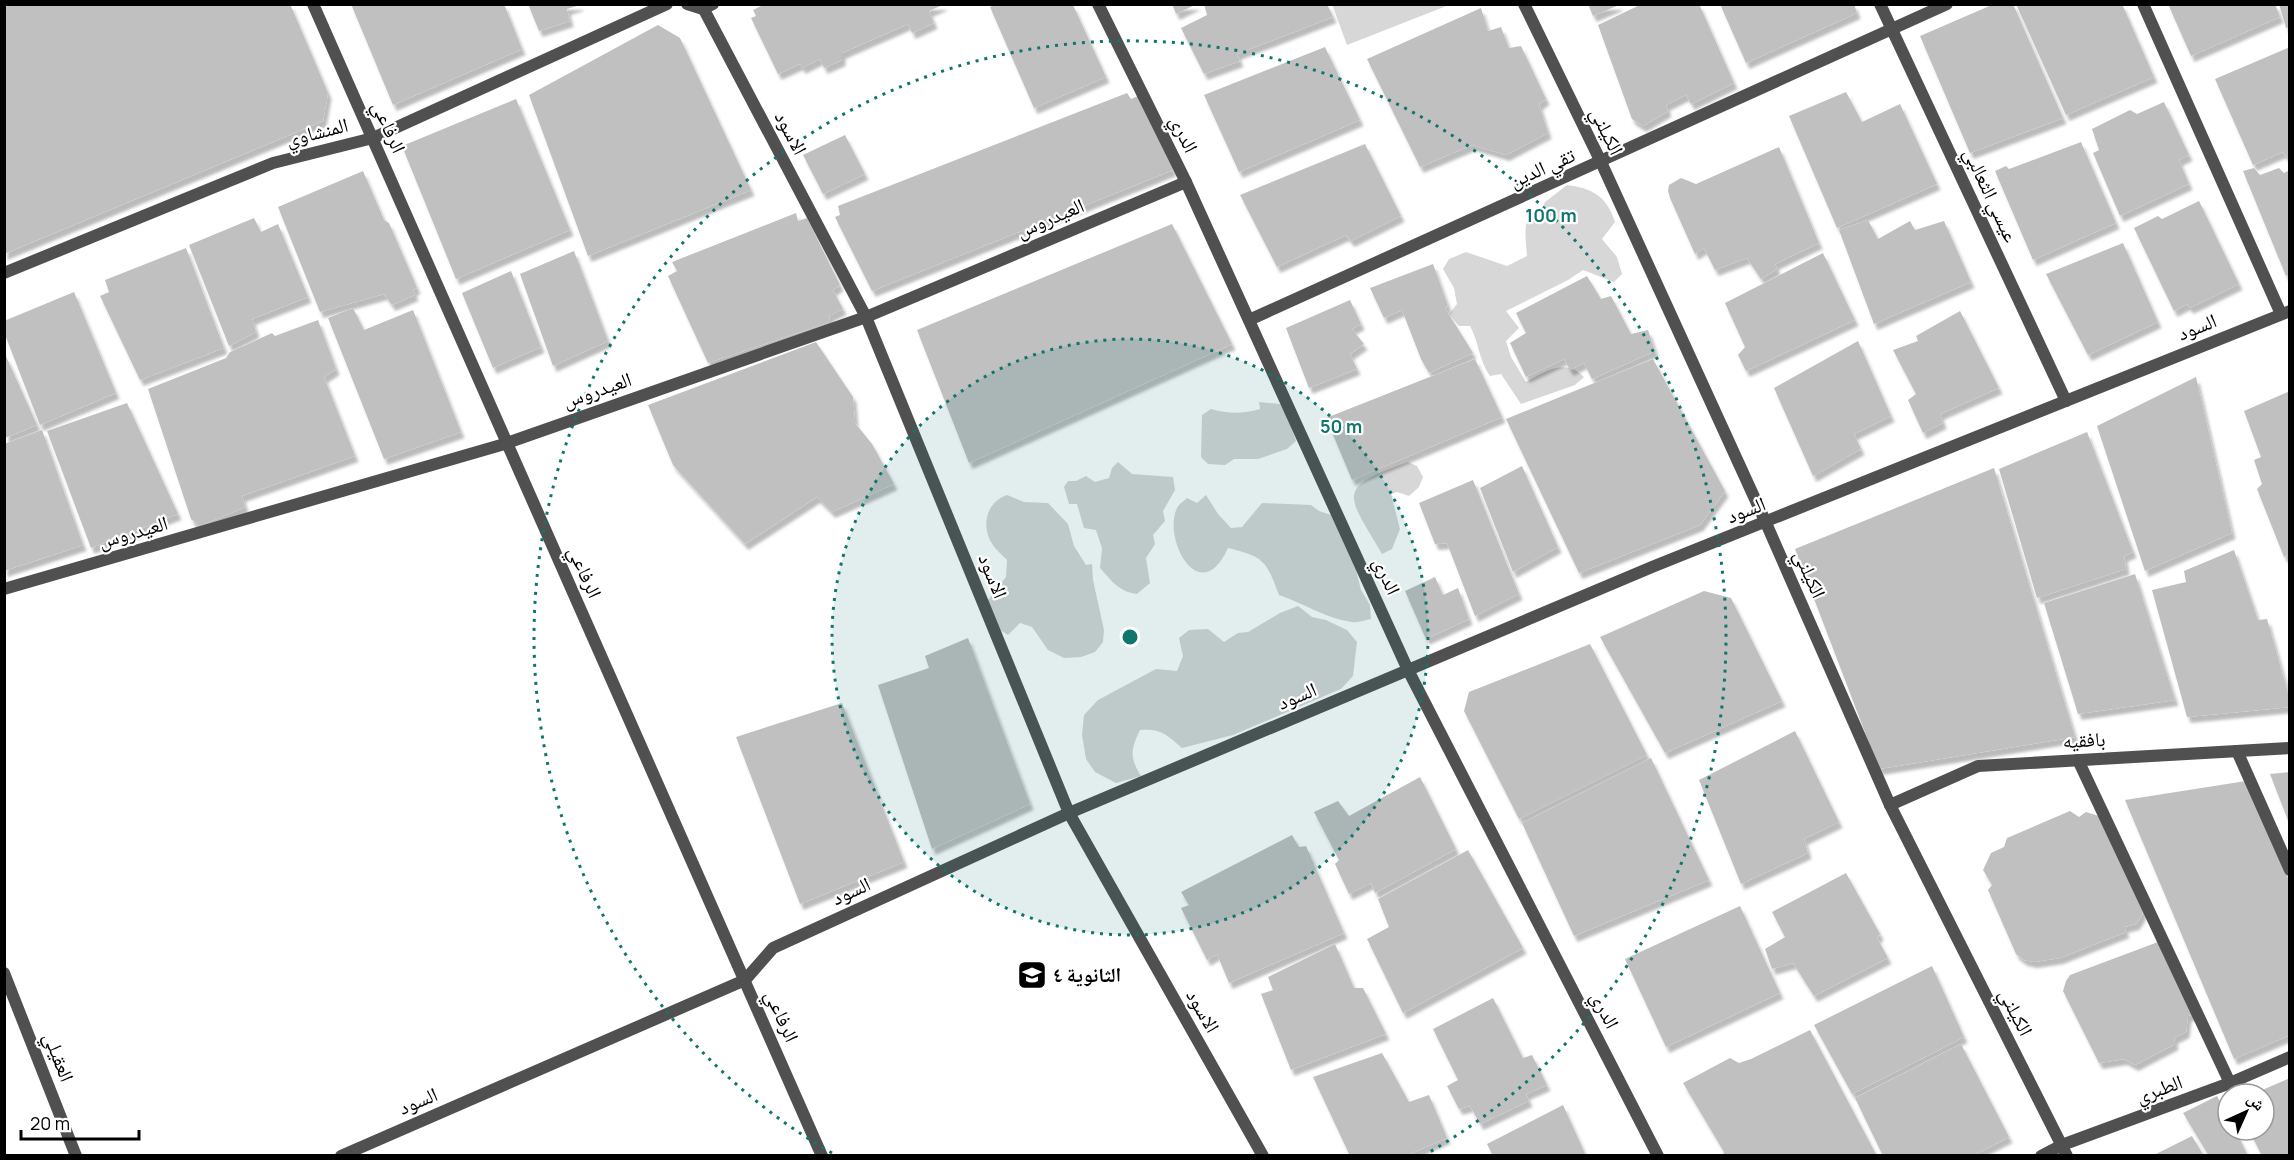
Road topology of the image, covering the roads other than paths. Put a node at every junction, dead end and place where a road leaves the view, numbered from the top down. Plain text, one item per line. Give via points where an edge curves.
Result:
1 (313, 4) edge
2 (667, 4) edge
3 (687, 4) edge
4 (1098, 4) edge
5 (1524, 4) edge
6 (1880, 4) edge
7 (1947, 4) edge
8 (2143, 4) edge
9 (706, 6) edge
10 (1892, 30) junction
11 (373, 138) junction
12 (1601, 162) junction
13 (1186, 182) junction
14 (4, 273) edge
15 (2285, 312) edge
16 (866, 317) junction
17 (1250, 320) junction
18 (2066, 401) junction
19 (506, 443) junction
20 (1766, 523) junction
21 (4, 590) edge
22 (1408, 670) junction
23 (2289, 748) edge
24 (2237, 751) junction
25 (2078, 760) junction
26 (1890, 805) junction
27 (1069, 813) junction
28 (2289, 870) edge
29 (4, 973) edge
30 (745, 980) junction
31 (2289, 1057) edge
32 (2230, 1082) edge
33 (2232, 1082) edge
34 (2216, 1089) edge
35 (2064, 1150) edge
36 (76, 1155) edge
37 (341, 1155) edge
38 (822, 1155) edge
39 (1263, 1155) edge
40 (1658, 1155) edge
41 (2041, 1155) edge

1 - 11 street, الرفاعي
2 - 11 street, المنشاوي
3 - 9 street
4 - 13 street, الدري
5 - 12 street, الكيلني
6 - 10 street, عيسي الثعالبي
7 - 10 street, تقي الدين
8 - 15 street
9 - 16 street, الاسود
10 - 12 street, تقي الدين
10 - 18 street, عيسي الثعالبي
11 - 14 street, المنشاوي via 273,163
11 - 19 street, الرفاعي
12 - 17 street, تقي الدين
12 - 20 street, الكيلني
13 - 16 street, العيدروس
13 - 17 street, الدري
15 - 18 street, السود
16 - 19 street, العيدروس
16 - 27 street, الاسود
17 - 22 street, الدري
18 - 20 street, السود
19 - 21 street, العيدروس
19 - 30 street, الرفاعي
20 - 22 street, السود
20 - 26 street, الكيلني
22 - 27 street, السود
22 - 40 street, الدري
23 - 24 street, بافقيه
24 - 25 street, بافقيه
24 - 28 street
25 - 26 street, بافقيه via 1978,766
25 - 32 street
26 - 35 street, الكيلني
27 - 30 street, السود via 773,948
27 - 39 street, الاسود
29 - 36 street, العقيلي
30 - 37 street, السود
30 - 38 street, الرفاعي
31 - 33 street, الطبري
34 - 35 street, الطبري
35 - 41 street, الطبري

